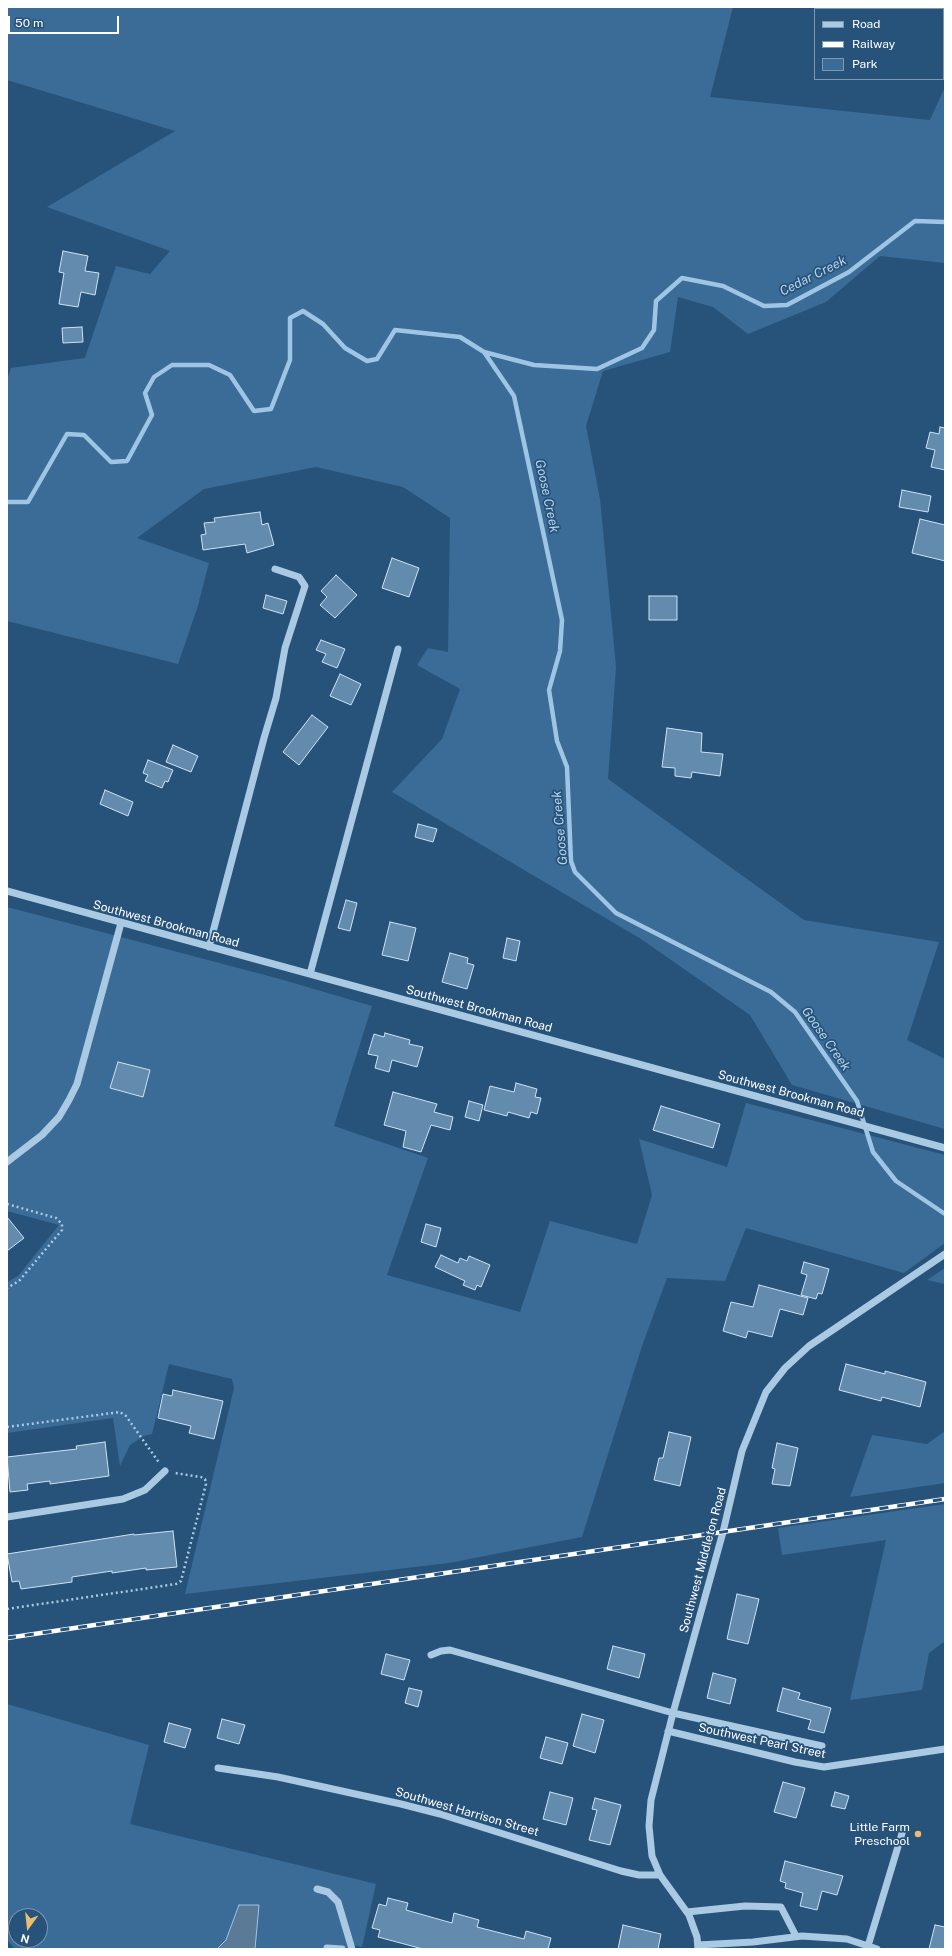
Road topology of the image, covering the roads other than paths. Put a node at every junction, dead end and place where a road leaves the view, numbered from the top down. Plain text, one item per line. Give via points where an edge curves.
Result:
1 (275, 569) dead end
2 (398, 649) dead end
3 (7, 891) edge
4 (121, 923) junction
5 (209, 947) junction
6 (310, 974) junction
7 (945, 1148) edge
8 (7, 1162) edge
9 (945, 1254) edge
10 (165, 1471) road end
11 (7, 1517) edge
12 (431, 1655) dead end
13 (673, 1713) junction
14 (668, 1731) junction
15 (822, 1746) dead end
16 (945, 1749) edge
17 (218, 1768) dead end
18 (903, 1830) dead end
19 (660, 1875) junction
20 (317, 1889) dead end
21 (687, 1912) junction
22 (796, 1936) junction
23 (868, 1946) junction
24 (698, 1947) edge
25 (327, 1948) edge
26 (342, 1949) edge
27 (352, 1949) edge
28 (877, 1949) edge

1 - 5 street via 298,577 305,586 285,648 276,698
2 - 6 street
3 - 4 street, Southwest Brookman Road
4 - 5 street, Southwest Brookman Road
4 - 8 street via 77,1084 59,1117 42,1135
5 - 6 street, Southwest Brookman Road
6 - 7 street, Southwest Brookman Road
9 - 13 street, Southwest Middleton Road via 809,1346 766,1392 742,1451 723,1532
10 - 11 street via 145,1490 122,1499
12 - 13 street via 450,1650
13 - 14 street, Southwest Middleton Road
13 - 15 street
14 - 16 street, Southwest Pearl Street via 824,1767
14 - 19 street, Southwest Middleton Road via 651,1800 649,1826 652,1856
17 - 19 street, Southwest Harrison Street via 278,1777 401,1804 621,1871 638,1875
18 - 23 street
19 - 21 street, Southwest Middleton Road
20 - 27 street via 328,1892 338,1902
21 - 22 street via 745,1906 781,1907
21 - 24 street, Southwest Middleton Road via 697,1937
22 - 23 street via 847,1939
22 - 24 street
23 - 28 street
25 - 26 street

